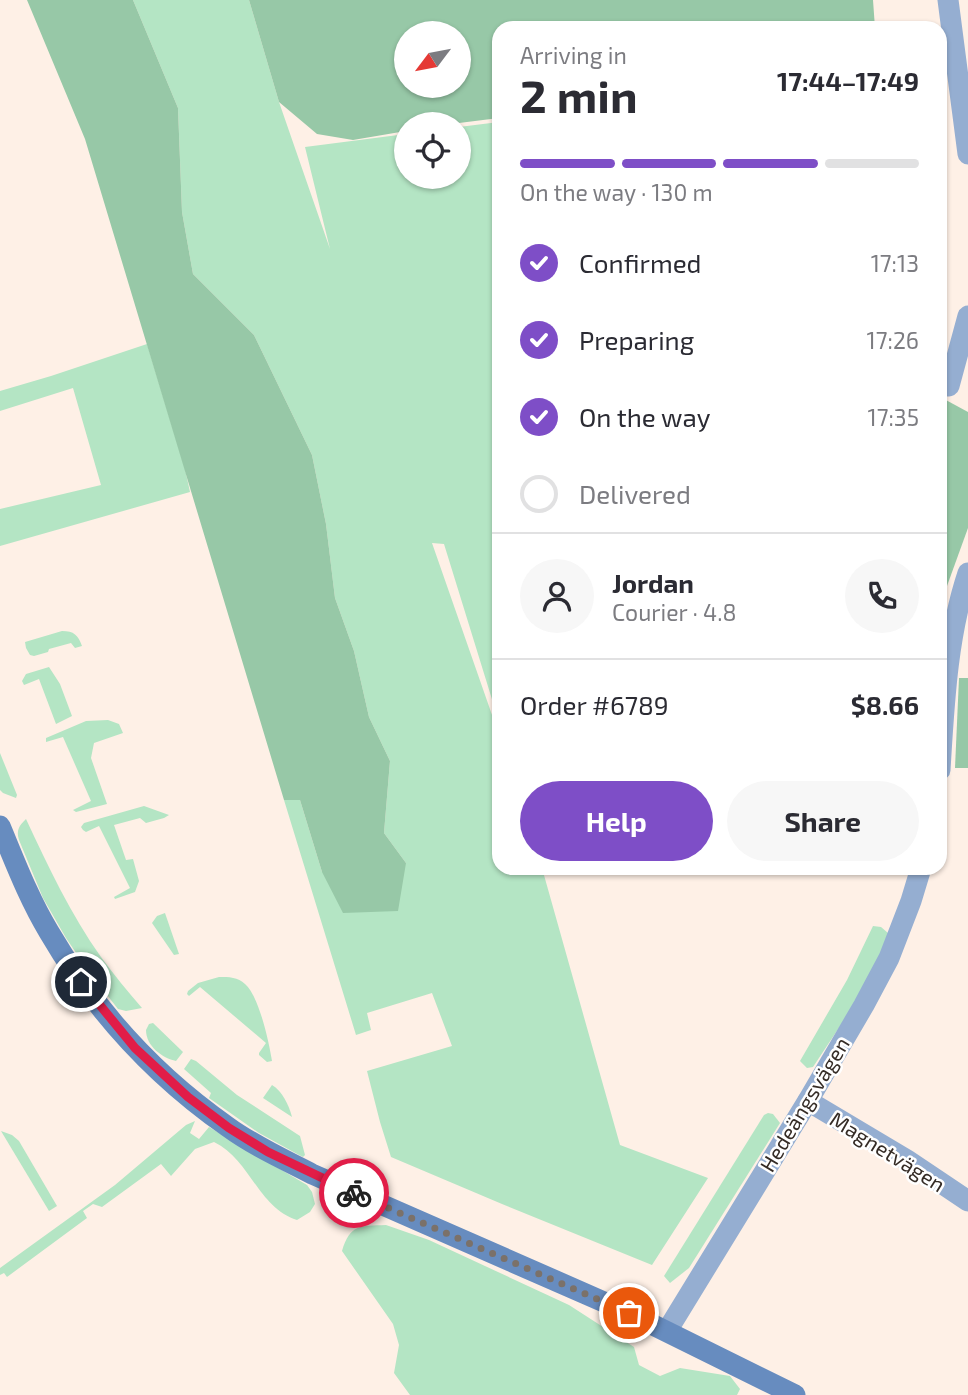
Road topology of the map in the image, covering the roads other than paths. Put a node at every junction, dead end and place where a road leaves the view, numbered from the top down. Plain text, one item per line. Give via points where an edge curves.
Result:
1 (948, 0) edge
2 (968, 155) edge
3 (968, 316) edge
4 (949, 386) dead end
5 (968, 573) edge
6 (947, 689) edge
7 (0, 826) edge
8 (919, 875) edge
9 (808, 1101) junction
10 (968, 1201) edge
11 (667, 1331) junction
12 (794, 1395) edge

1 - 2 street
3 - 4 street
5 - 6 street
7 - 11 street via 37,909 81,982 135,1048 188,1097 229,1128 312,1174
8 - 9 street, Hedeängsvägen via 889,958
9 - 10 street, Magnetvägen
9 - 11 street, Hedeängsvägen
11 - 12 street

